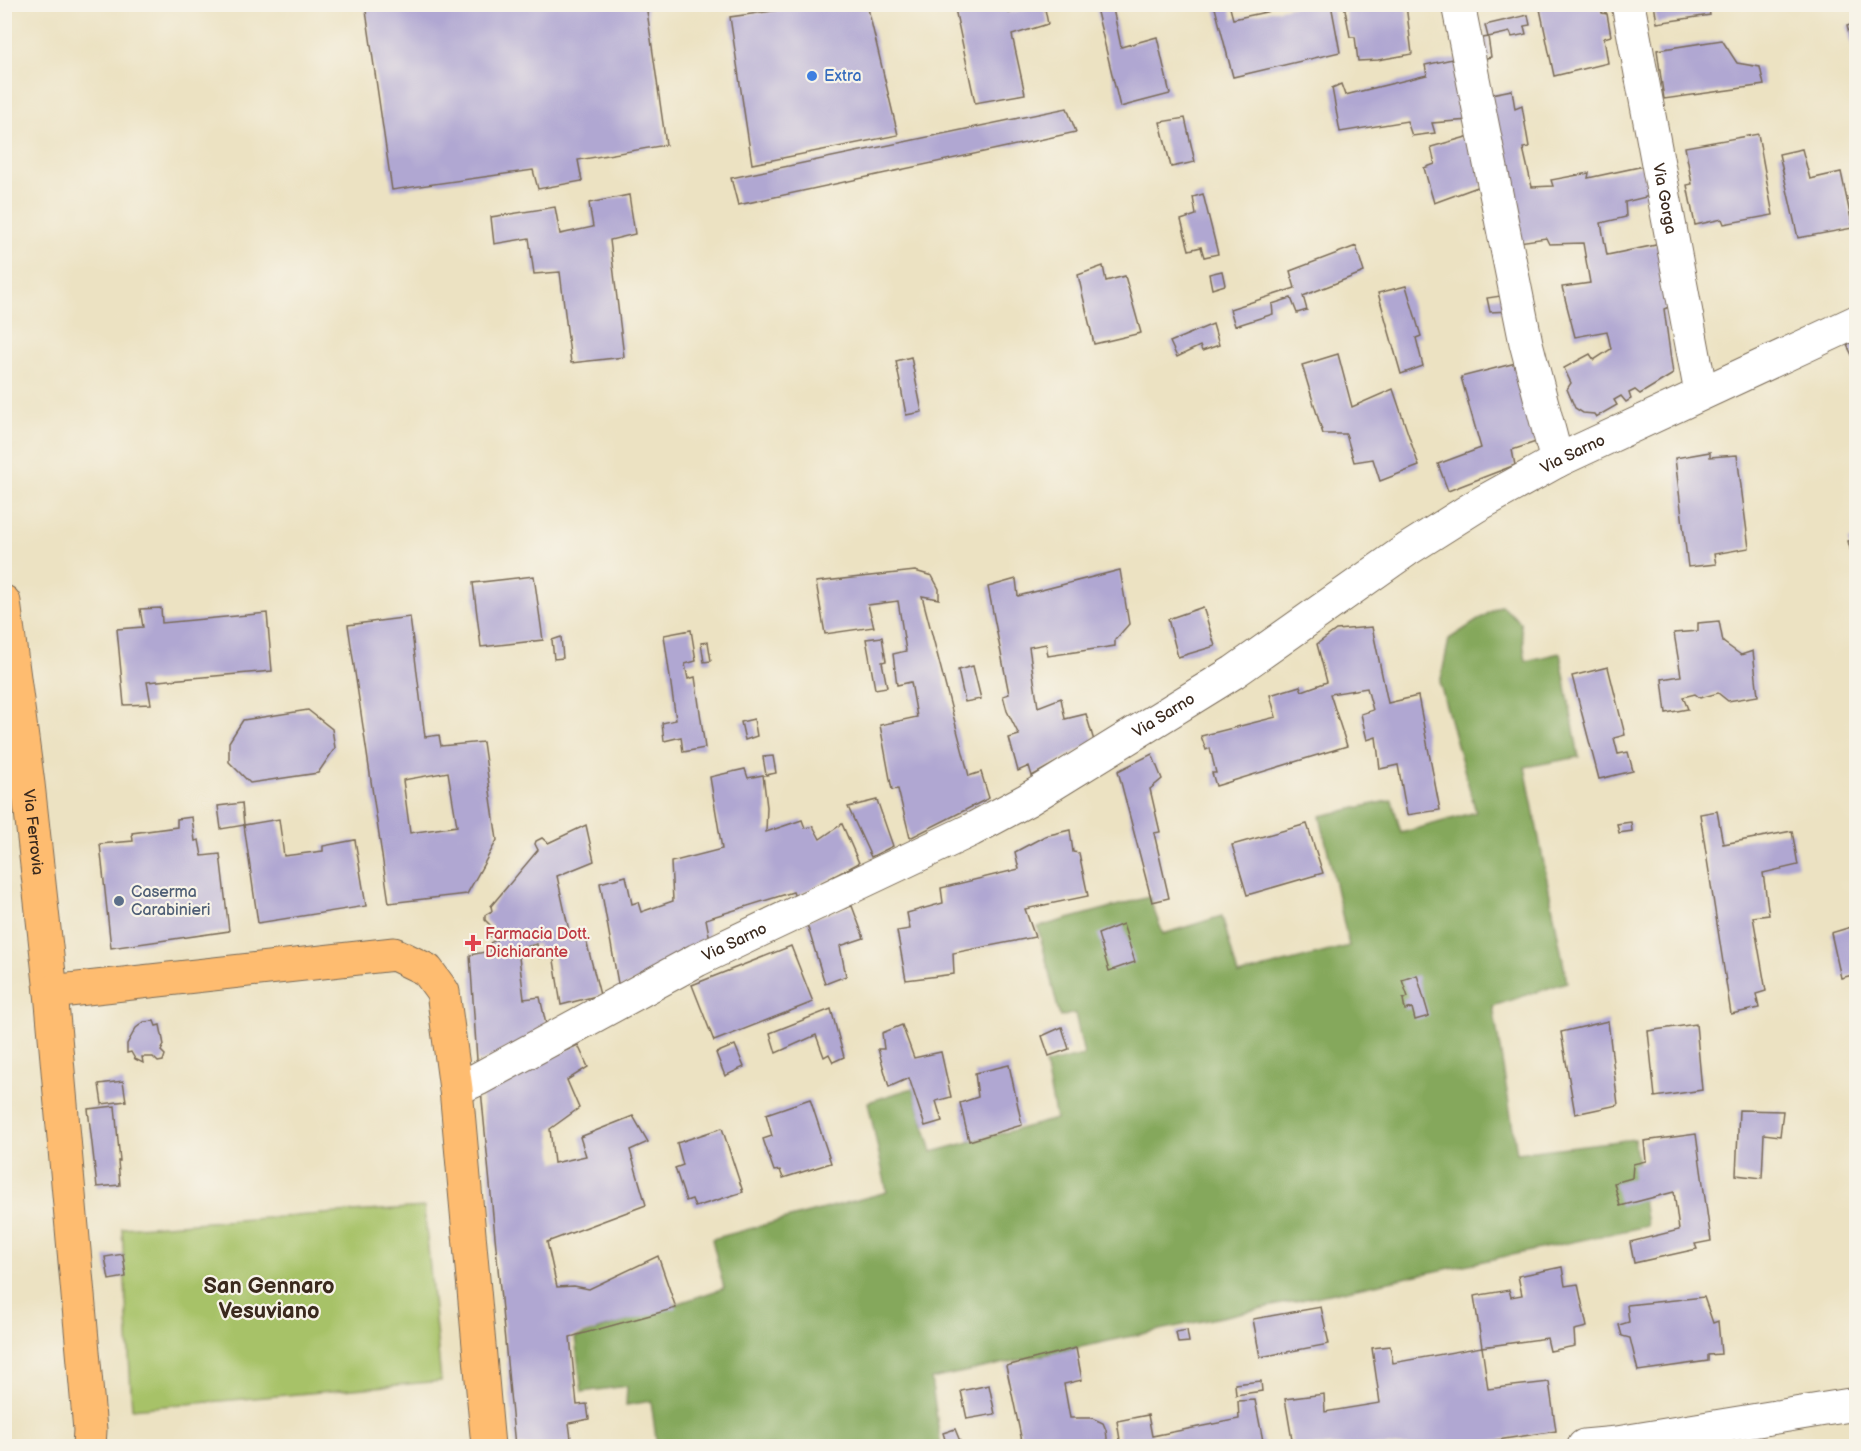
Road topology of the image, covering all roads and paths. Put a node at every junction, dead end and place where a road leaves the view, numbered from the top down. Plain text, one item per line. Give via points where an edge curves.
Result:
1 (1458, 4) edge
2 (1628, 4) edge
3 (1857, 322) edge
4 (1701, 393) junction
5 (1557, 461) junction
6 (4, 602) edge
7 (51, 992) junction
8 (456, 1089) junction
9 (1857, 1404) edge
10 (1616, 1445) edge
11 (88, 1446) edge
12 (488, 1446) edge
13 (1584, 1446) edge

1 - 5 street via 1526,343
2 - 4 street, Via Gorga
3 - 4 street, Via Sarno
4 - 5 street, Via Sarno
5 - 8 street, Via Sarno via 1457,518 1234,672 1027,800 697,960
6 - 7 main road, Via Ferrovia
7 - 8 main road via 394,954 427,970 443,992
7 - 11 main road, Via Ferrovia via 90,1430
8 - 12 main road
9 - 10 street
10 - 13 street

